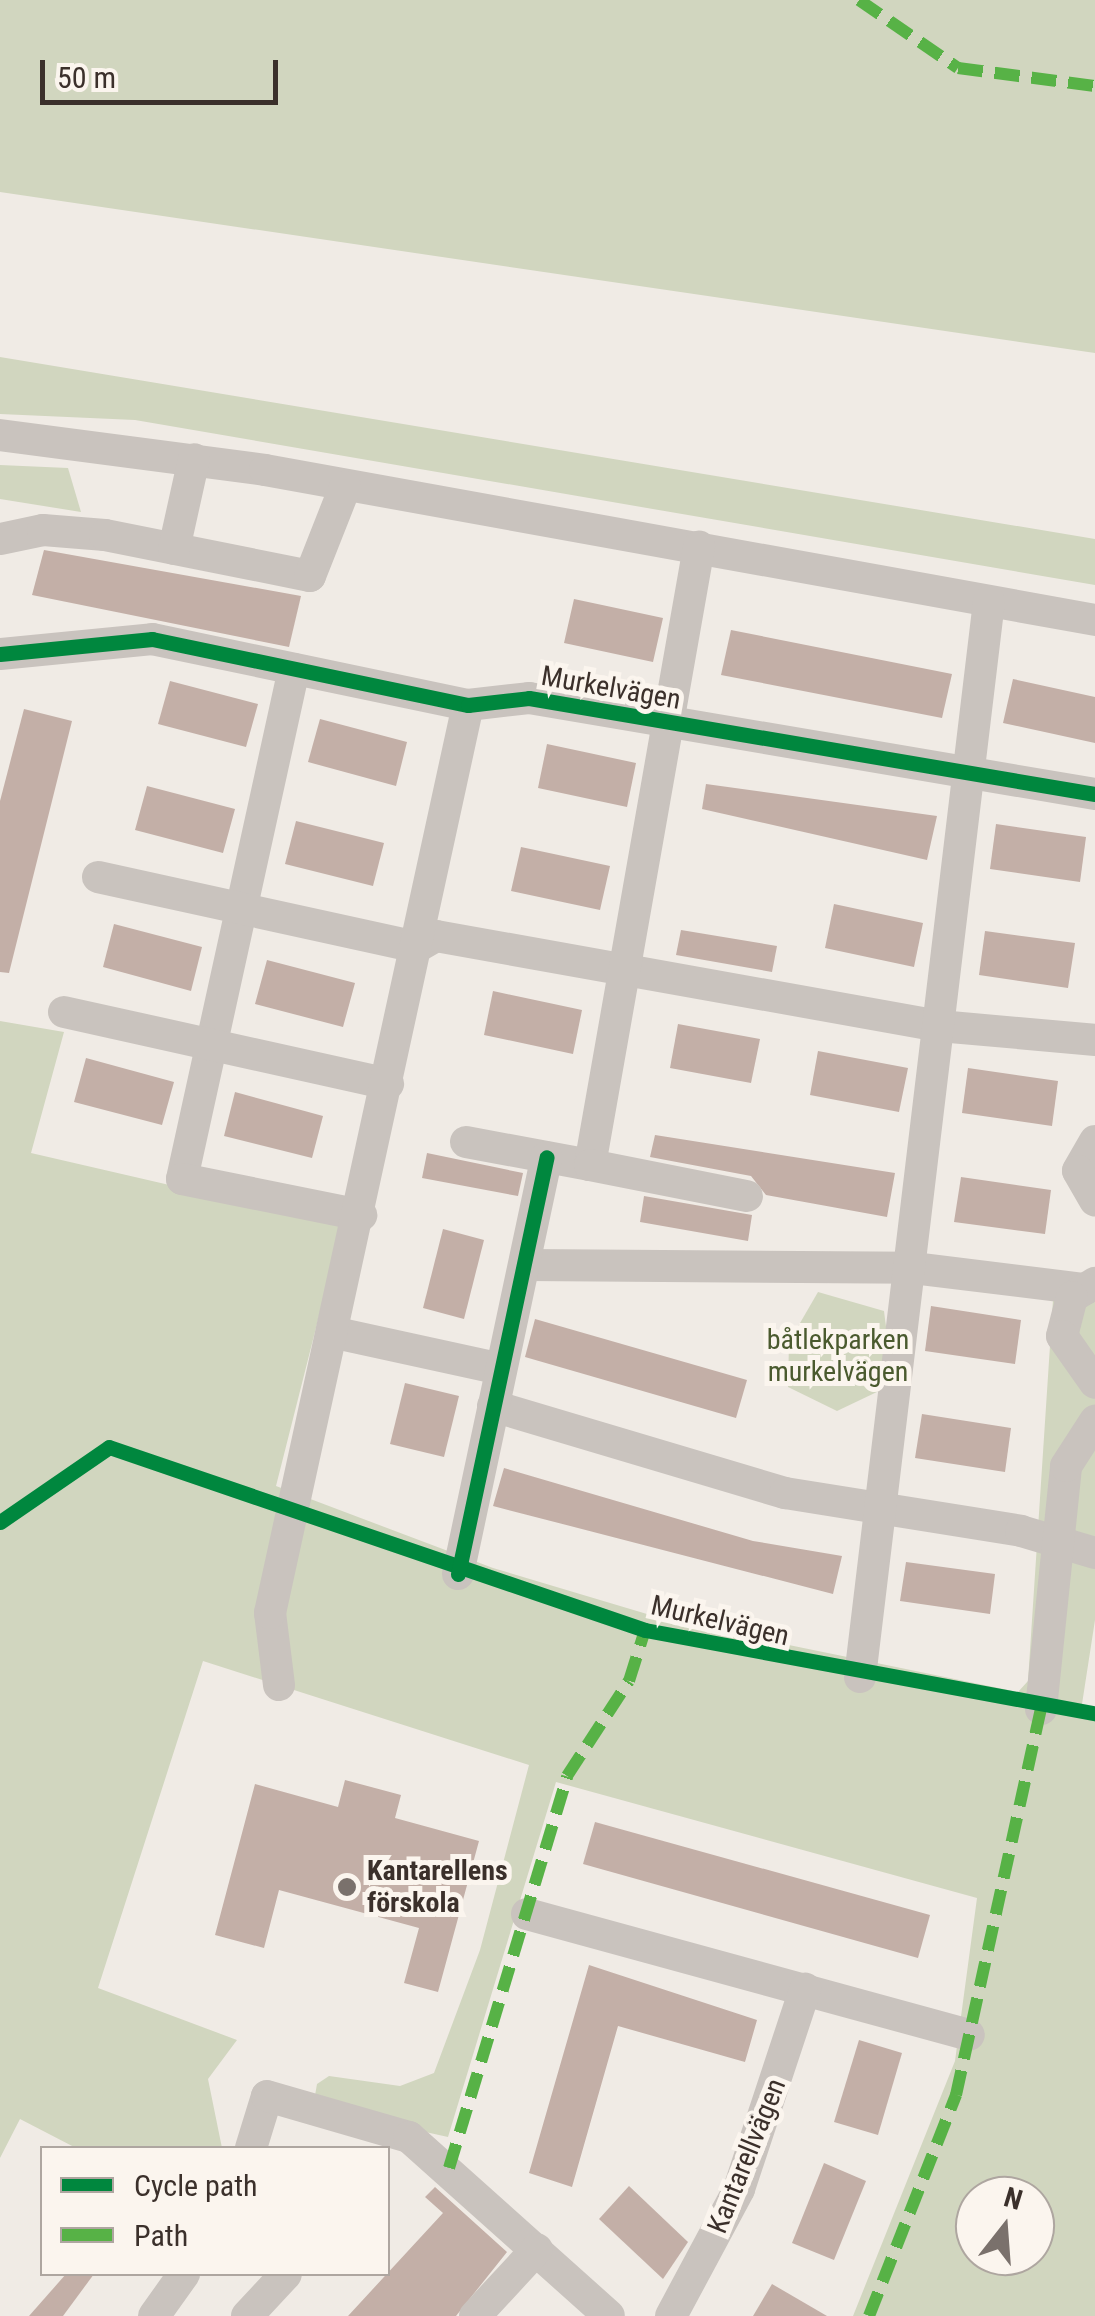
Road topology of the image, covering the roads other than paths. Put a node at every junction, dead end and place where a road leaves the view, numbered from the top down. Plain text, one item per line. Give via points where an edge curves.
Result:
1 (0, 435) edge
2 (194, 459) junction
3 (345, 486) junction
4 (0, 539) edge
5 (699, 547) junction
6 (174, 550) junction
7 (989, 602) junction
8 (1095, 620) edge
9 (0, 654) edge
10 (294, 669) junction
11 (468, 704) junction
12 (669, 724) junction
13 (969, 776) junction
14 (1095, 794) edge
15 (98, 877) dead end
16 (240, 911) junction
17 (417, 947) junction
18 (626, 969) junction
19 (64, 1012) dead end
20 (940, 1026) junction
21 (1095, 1040) edge
22 (211, 1046) junction
23 (388, 1084) junction
24 (1095, 1141) edge
25 (466, 1142) dead end
26 (548, 1157) junction
27 (590, 1165) junction
28 (747, 1196) dead end
29 (1095, 1201) edge
30 (361, 1216) junction
31 (527, 1265) junction
32 (914, 1268) junction
33 (1090, 1286) edge
34 (336, 1334) junction
35 (501, 1369) junction
36 (1095, 1383) edge
37 (493, 1406) junction
38 (1095, 1421) edge
39 (883, 1514) junction
40 (1058, 1540) junction
41 (1095, 1553) edge
42 (458, 1574) dead end
43 (860, 1677) dead end
44 (280, 1685) dead end
45 (1041, 1710) dead end
46 (527, 1914) dead end
47 (805, 1989) junction
48 (968, 2035) dead end
49 (253, 2146) edge
50 (398, 2149) edge
51 (536, 2250) junction
52 (183, 2276) edge
53 (284, 2276) edge
54 (154, 2316) edge
55 (247, 2316) edge
56 (475, 2316) edge
57 (609, 2316) edge
58 (671, 2316) edge

1 - 2 street
2 - 3 street
2 - 6 street
3 - 5 street
3 - 6 street via 310,576
4 - 6 street via 43,530
5 - 7 street
5 - 12 street, Murkelvägen
7 - 8 street
7 - 13 street
9 - 10 street, Murkelvägen via 152,639
10 - 11 street, Murkelvägen
10 - 16 street
11 - 12 street, Murkelvägen via 529,698
11 - 17 street
12 - 13 street, Murkelvägen
12 - 18 street, Murkelvägen
13 - 14 street, Murkelvägen
13 - 20 street
15 - 16 street
16 - 17 street
16 - 22 street
17 - 18 street via 436,936
17 - 23 street
18 - 20 street
18 - 27 street, Murkelvägen
19 - 22 street
20 - 21 street
20 - 32 street
22 - 23 street
22 - 30 street via 182,1179
23 - 30 street
24 - 29 street via 1078,1170
25 - 26 street
26 - 27 street
26 - 31 street
27 - 28 street
30 - 34 street
31 - 32 street
31 - 35 street
32 - 33 street
32 - 39 street
33 - 36 street via 1072,1296 1062,1336
34 - 35 street
34 - 44 street via 270,1612
35 - 37 street
37 - 39 street via 696,1470
37 - 42 street
38 - 40 street via 1066,1466
39 - 40 street
39 - 43 street
40 - 41 street
40 - 45 street
46 - 47 street
47 - 48 street
47 - 58 street, Kantarellvägen via 739,2189
49 - 50 street via 267,2096
50 - 51 street
51 - 56 street
51 - 57 street
52 - 54 street
53 - 55 street

